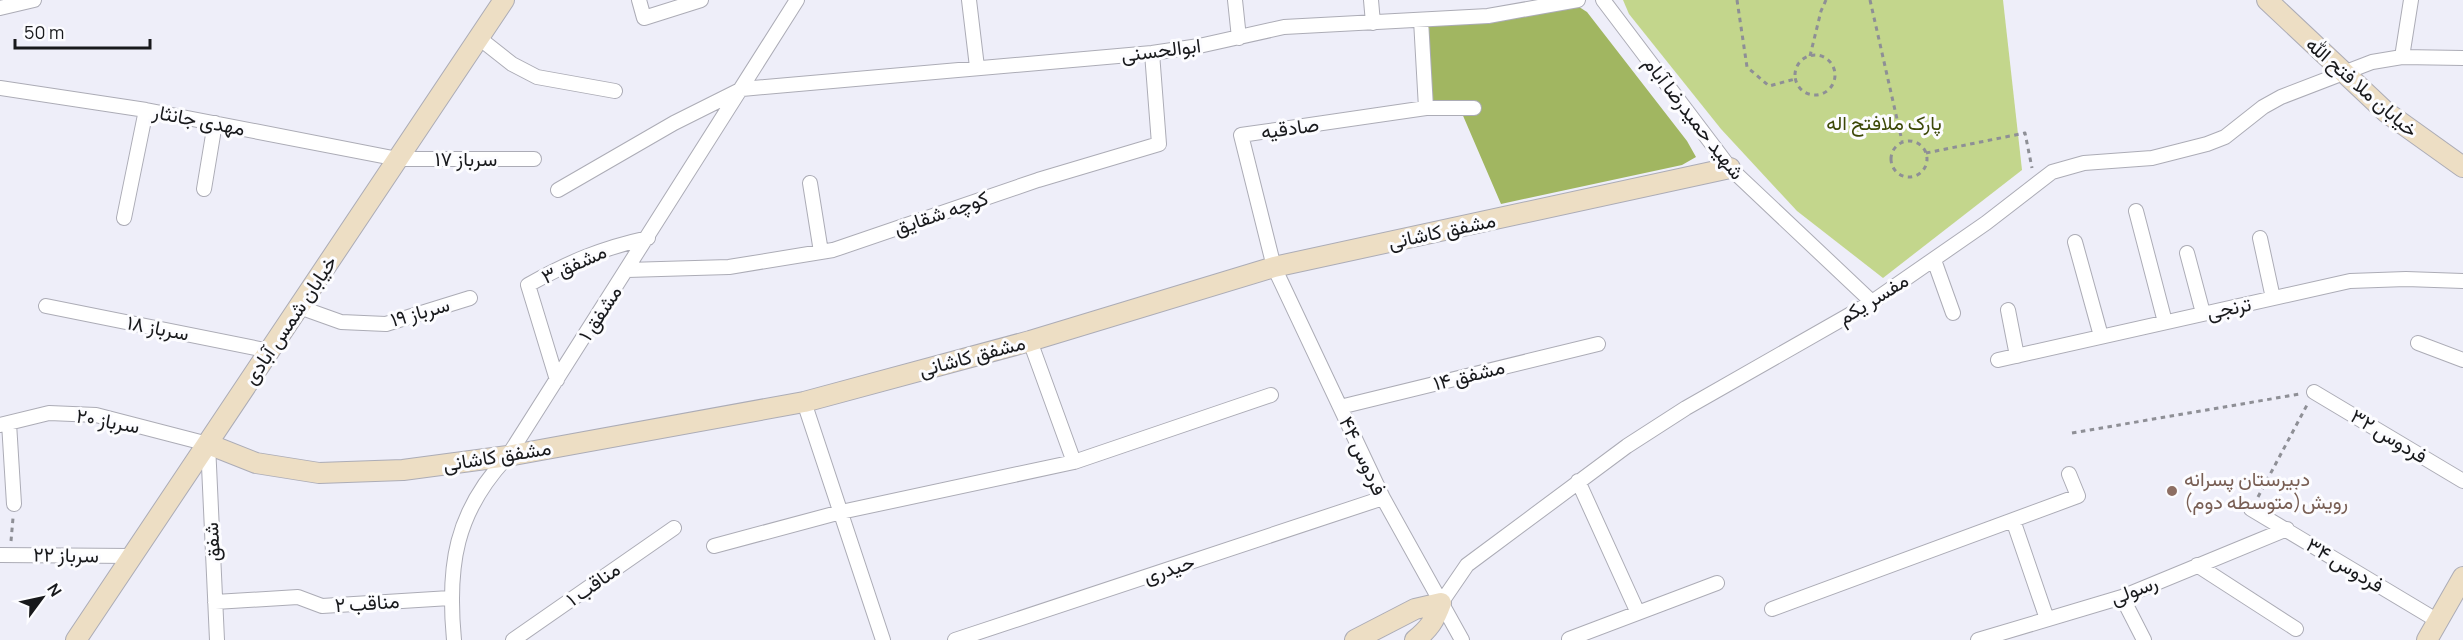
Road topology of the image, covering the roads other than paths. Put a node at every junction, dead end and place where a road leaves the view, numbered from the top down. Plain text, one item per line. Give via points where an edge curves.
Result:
1 (34, 0) edge
2 (504, 0) edge
3 (639, 0) edge
4 (701, 0) edge
5 (798, 0) edge
6 (969, 0) edge
7 (1235, 0) edge
8 (1371, 0) edge
9 (1578, 0) edge
10 (1603, 0) edge
11 (2267, 0) edge
12 (2411, 0) edge
13 (0, 8) edge
14 (1420, 20) junction
15 (1373, 23) junction
16 (479, 38) junction
17 (1239, 38) junction
18 (1152, 52) junction
19 (2402, 57) junction
20 (2463, 58) edge
21 (977, 67) junction
22 (2342, 73) junction
23 (0, 88) edge
24 (742, 89) junction
25 (615, 91) dead end
26 (1426, 108) junction
27 (1474, 108) dead end
28 (146, 110) junction
29 (214, 123) junction
30 (398, 159) junction
31 (534, 159) dead end
32 (2463, 167) edge
33 (1730, 168) junction
34 (810, 183) dead end
35 (204, 189) dead end
36 (558, 190) dead end
37 (2136, 211) dead end
38 (124, 218) dead end
39 (648, 238) junction
40 (2260, 238) dead end
41 (2075, 242) dead end
42 (821, 252) junction
43 (2187, 252) dead end
44 (1934, 260) junction
45 (1274, 267) junction
46 (627, 270) junction
47 (2463, 281) edge
48 (470, 298) dead end
49 (2273, 298) junction
50 (1872, 302) junction
51 (46, 306) dead end
52 (299, 307) junction
53 (2008, 310) dead end
54 (1953, 313) dead end
55 (2204, 313) junction
56 (2165, 322) junction
57 (2101, 336) junction
58 (1030, 341) junction
59 (2418, 343) dead end
60 (1599, 344) dead end
61 (270, 351) junction
62 (2017, 356) junction
63 (1998, 360) dead end
64 (2463, 360) edge
65 (557, 380) junction
66 (2314, 392) road end
67 (1271, 395) dead end
68 (804, 402) junction
69 (1340, 407) junction
70 (4, 424) edge
71 (208, 444) junction
72 (508, 456) junction
73 (1074, 462) junction
74 (2069, 474) dead end
75 (2463, 481) edge
76 (1578, 482) junction
77 (1383, 498) junction
78 (14, 504) road end
79 (2251, 509) road end
80 (841, 513) junction
81 (2013, 520) junction
82 (674, 528) dead end
83 (2287, 529) junction
84 (714, 546) dead end
85 (5, 555) edge
86 (133, 556) junction
87 (2197, 565) junction
88 (2463, 577) edge
89 (1718, 583) dead end
90 (2122, 597) junction
91 (450, 598) junction
92 (215, 602) junction
93 (1441, 603) junction
94 (1772, 609) dead end
95 (1638, 613) junction
96 (2047, 619) junction
97 (2438, 621) junction
98 (2296, 629) dead end
99 (2004, 636) edge
100 (1569, 639) edge
101 (76, 640) edge
102 (217, 640) edge
103 (453, 640) edge
104 (513, 640) edge
105 (883, 640) edge
106 (955, 640) edge
107 (1355, 640) edge
108 (1415, 640) edge
109 (1462, 640) edge
110 (1978, 640) edge
111 (2144, 640) edge
112 (2427, 640) edge

1 - 13 street
2 - 16 street, خیابان شمس آبادی
3 - 4 street via 644,18
5 - 24 street, مشفق ۱
6 - 21 street
7 - 17 street
8 - 15 street
9 - 14 street, ابوالحسنی via 1488,16
10 - 33 street, شهید حمیدرضا آبام
11 - 22 street, خیابان ملا فتح الله
12 - 19 street
14 - 15 street, ابوالحسنی
14 - 26 street
15 - 17 street, ابوالحسنی via 1284,27
16 - 25 street via 537,78
16 - 30 street, خیابان شمس آبادی
17 - 18 street, ابوالحسنی
18 - 21 street, ابوالحسنی
18 - 42 street, کوچه شقایق via 1159,144
19 - 20 street, مفسر یکم
19 - 22 street, مفسر یکم
21 - 24 street, ابوالحسنی
22 - 32 street, خیابان ملا فتح الله via 2386,112
22 - 44 street, مفسر یکم via 2281,97 2225,137 2207,144 2152,158 2067,166 2052,172
23 - 28 street, مهدی جانثار
24 - 36 street
24 - 39 street, مشفق ۱
26 - 27 street, صادقیه
26 - 45 street, صادقیه via 1241,135
28 - 29 street, مهدی جانثار
28 - 38 street
29 - 30 street, مهدی جانثار
29 - 35 street
30 - 31 street, سرباز ۱۷
30 - 52 street, خیابان شمس آبادی
33 - 45 street, مشفق کاشانی
33 - 50 street, شهید حمیدرضا آبام
34 - 42 street
37 - 56 street
39 - 46 street, مشفق ۱
39 - 65 street, مشفق ۳ via 571,261 528,285
40 - 49 street
41 - 57 street
42 - 46 street, کوچه شقایق via 729,267
43 - 55 street
44 - 50 street, مفسر یکم
44 - 54 street
45 - 58 street, مشفق کاشانی
45 - 69 street, فردوس ۴۴
46 - 65 street, مشفق ۱
47 - 49 street, ترنجی via 2350,281
48 - 52 street, سرباز ۱۹ via 386,324 341,322
49 - 55 street, ترنجی
50 - 76 street, مفسر یکم via 1686,408
51 - 61 street, سرباز ۱۸
52 - 61 street, خیابان شمس آبادی
53 - 62 street
55 - 56 street, ترنجی
56 - 57 street, ترنجی
57 - 62 street, ترنجی
58 - 68 street, مشفق کاشانی
58 - 73 street
59 - 64 street
60 - 69 street, مشفق ۱۴
61 - 71 street, خیابان شمس آبادی
62 - 63 street, ترنجی
65 - 72 street, مشفق ۱
66 - 75 street, فردوس ۳۲
67 - 73 street
68 - 72 street, مشفق کاشانی
68 - 80 street
69 - 77 street, فردوس ۴۴
70 - 71 street, سرباز ۲۰ via 49,413 96,415
70 - 78 street
71 - 72 street, مشفق کاشانی via 256,464 319,473 403,470
71 - 86 street, خیابان شمس آبادی
71 - 92 street, شفق
72 - 91 street, مشفق ۱ via 472,504 453,556
73 - 80 street
74 - 81 street via 2078,496
76 - 93 street, مفسر یکم via 1467,565
76 - 95 street
77 - 93 street, فردوس ۴۴
77 - 106 street, حیدری
79 - 83 street, فردوس ۳۴
80 - 84 street
80 - 105 street
81 - 94 street
81 - 96 street
82 - 104 street, مناقب ۱
83 - 87 street, رسولی
83 - 97 street, فردوس ۳۴
85 - 86 street, سرباز ۲۲
86 - 101 street, خیابان شمس آبادی
87 - 90 street, رسولی
87 - 98 street
88 - 97 street
89 - 95 street
90 - 96 street, رسولی
90 - 111 street
91 - 92 street, مناقب ۲ via 322,606 298,597
91 - 103 street, مشفق ۱
92 - 102 street, شفق
93 - 107 street via 1415,609
93 - 108 street via 1428,630
93 - 109 street, فردوس ۴۴
95 - 100 street
96 - 99 street, رسولی
97 - 112 street
99 - 110 street, رسولی

